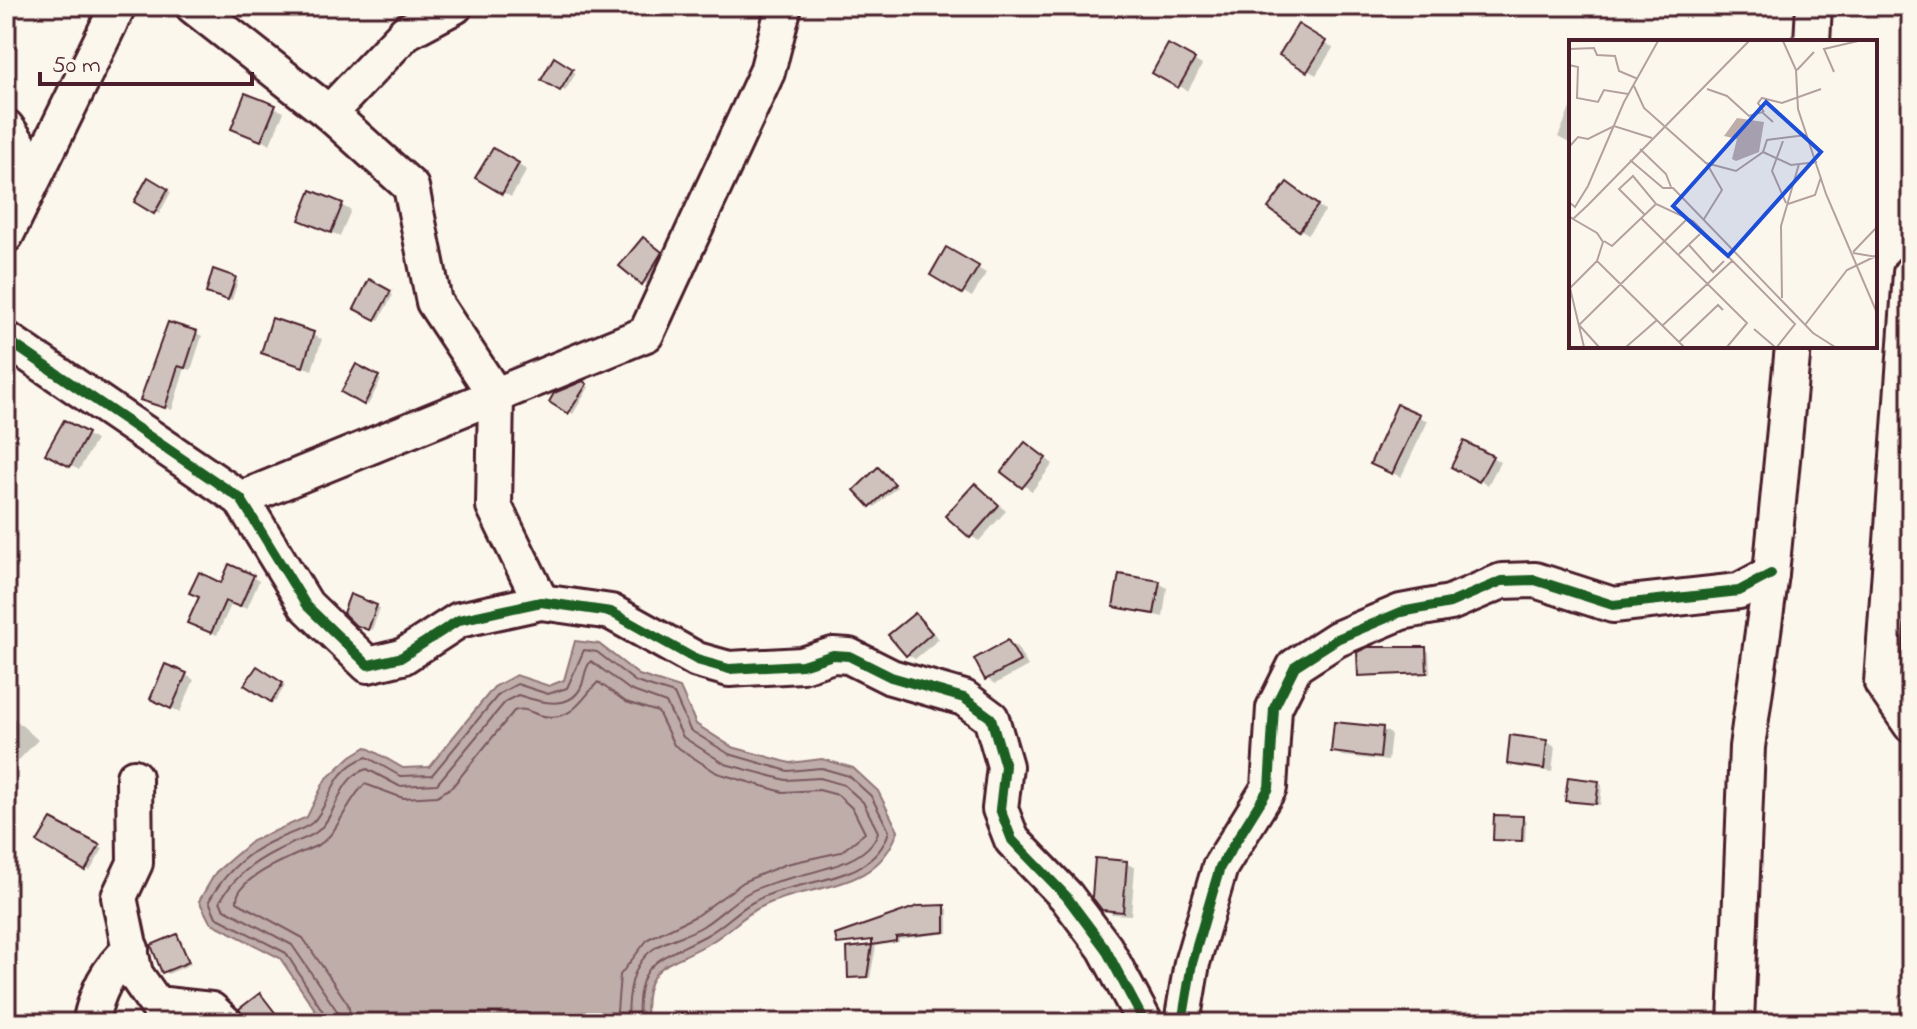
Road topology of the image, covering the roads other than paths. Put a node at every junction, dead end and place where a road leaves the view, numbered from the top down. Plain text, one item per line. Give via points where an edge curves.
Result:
1 (118, 6) edge
2 (193, 6) edge
3 (455, 6) edge
4 (784, 6) edge
5 (1814, 6) edge
6 (1812, 40) edge
7 (329, 113) junction
8 (6, 127) edge
9 (37, 170) junction
10 (6, 235) edge
11 (1911, 273) edge
12 (6, 339) edge
13 (1793, 348) edge
14 (496, 396) junction
15 (241, 499) junction
16 (1771, 574) junction
17 (541, 602) junction
18 (1911, 725) edge
19 (134, 777) dead end
20 (131, 949) junction
21 (90, 1023) edge
22 (225, 1023) edge
23 (1145, 1023) edge
24 (1182, 1023) edge
25 (1736, 1023) edge

1 - 9 street
2 - 7 street
3 - 7 street via 406,32
4 - 14 street via 767,72 646,334
5 - 6 street
7 - 14 street via 411,187 434,302
8 - 9 street
9 - 10 street
11 - 18 street via 1882,683
12 - 15 street
13 - 16 street
14 - 15 street
14 - 17 street via 494,506
15 - 17 street via 306,605 368,665 402,657 459,620
16 - 24 street via 1739,591 1613,605 1535,580 1502,581 1450,603 1401,612 1337,639 1295,666 1274,708 1269,788 1220,867 1192,963
16 - 25 street via 1747,747
17 - 23 street via 611,612 697,660 729,669 849,656 891,677 979,707 991,718 1005,766 1000,809 1012,840 1066,896 1105,948
19 - 20 street via 135,863 119,897
20 - 21 street via 112,966
20 - 22 street via 135,974 156,1004 211,1010

